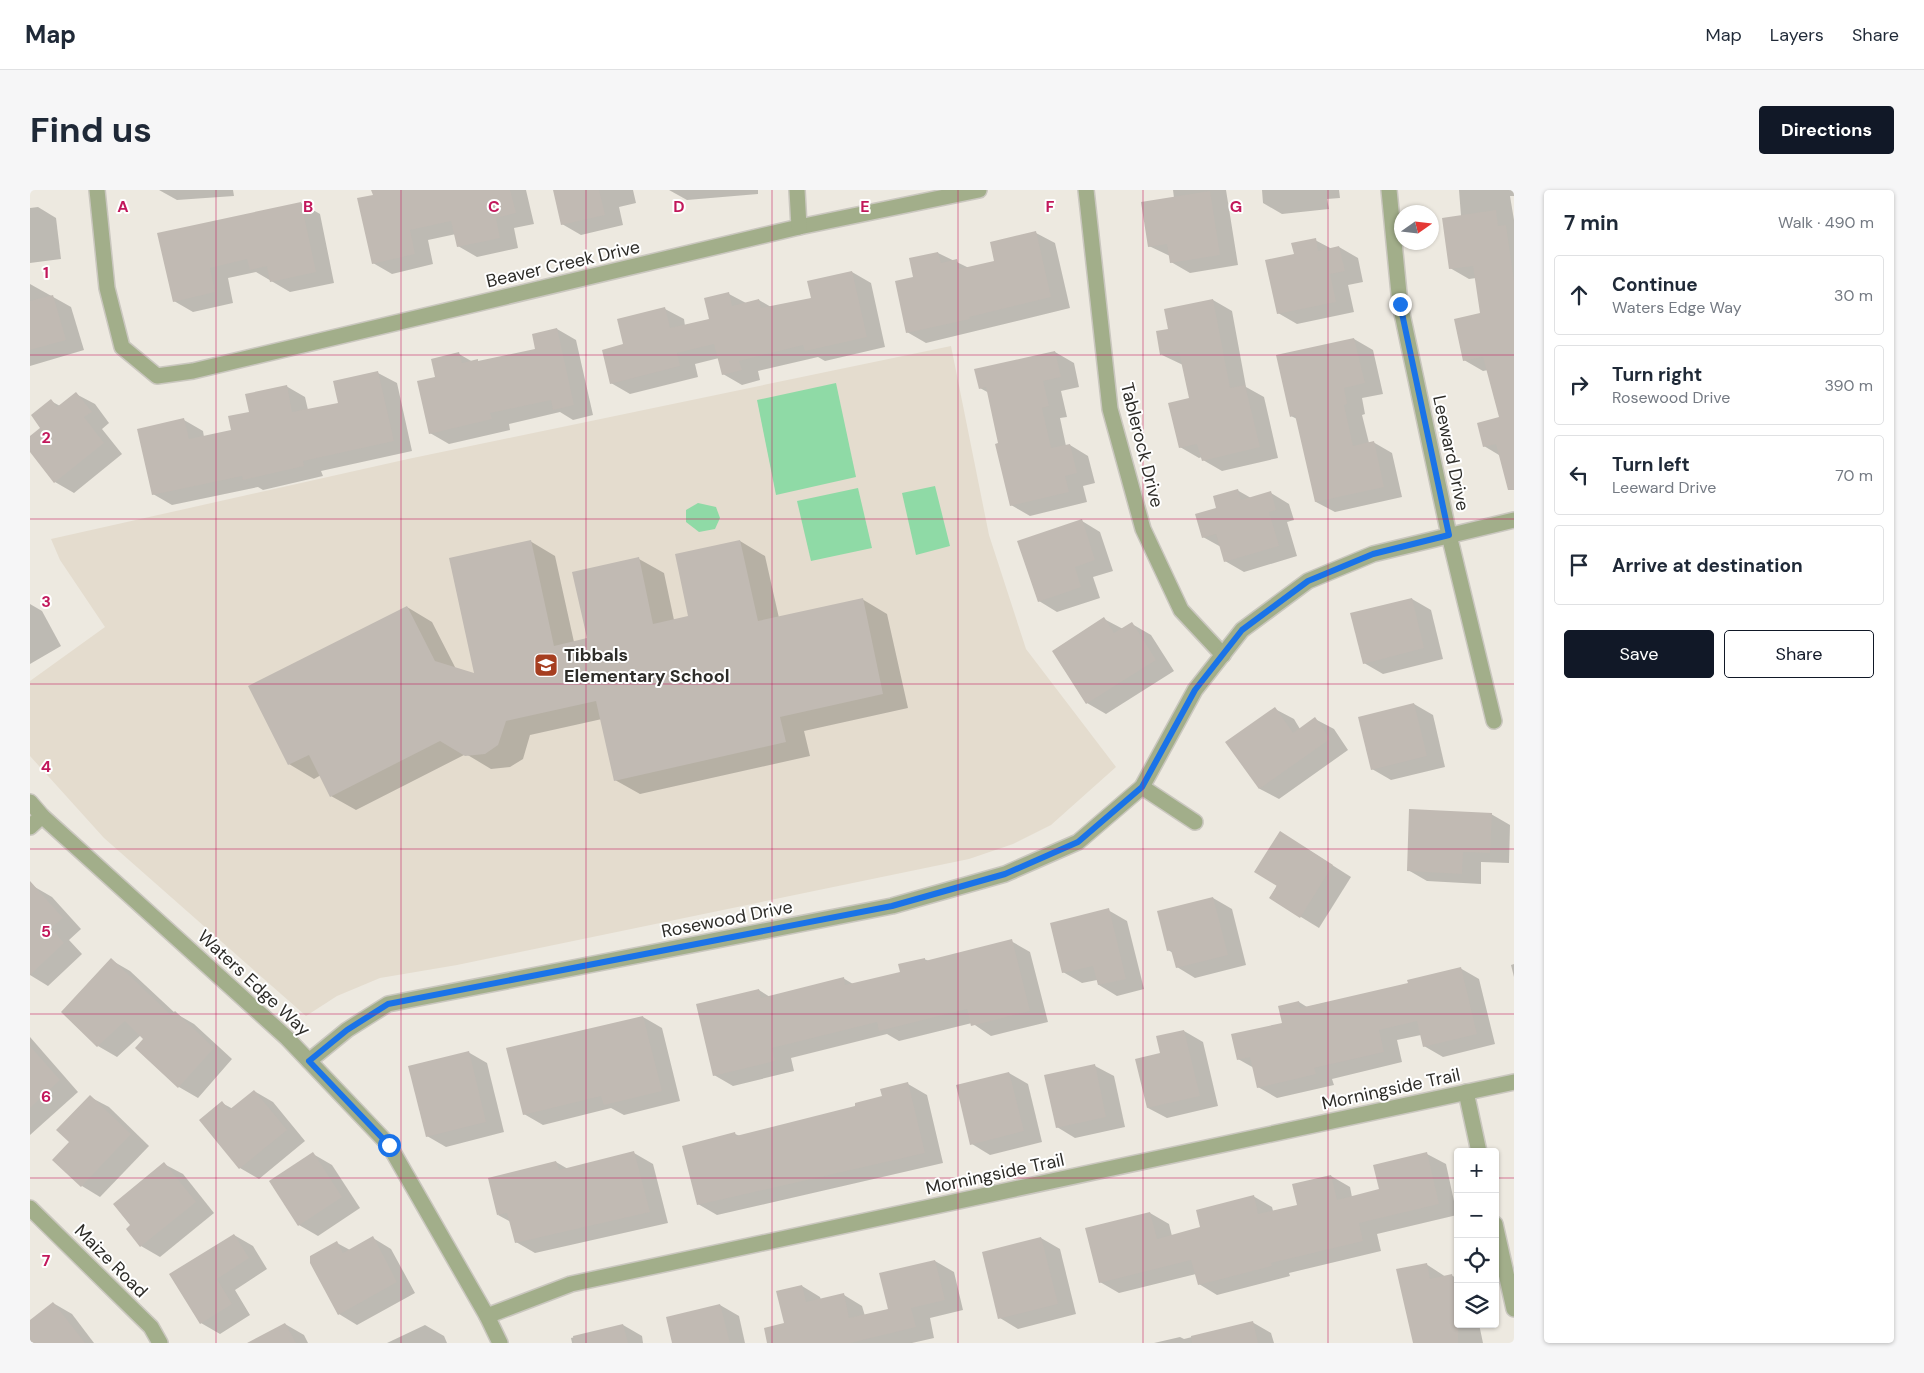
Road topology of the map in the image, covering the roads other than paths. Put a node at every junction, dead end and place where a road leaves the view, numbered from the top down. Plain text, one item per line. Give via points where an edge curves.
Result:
1 (97, 190) edge
2 (797, 190) edge
3 (979, 190) edge
4 (1086, 190) edge
5 (1389, 190) edge
6 (799, 227) junction
7 (1514, 520) edge
8 (1449, 535) junction
9 (1223, 655) junction
10 (1494, 721) dead end
11 (1142, 787) junction
12 (30, 802) edge
13 (42, 816) junction
14 (1195, 822) dead end
15 (30, 827) edge
16 (309, 1061) junction
17 (1514, 1082) edge
18 (1466, 1092) junction
19 (1478, 1148) edge
20 (30, 1208) edge
21 (1498, 1238) edge
22 (1514, 1309) edge
23 (487, 1316) junction
24 (160, 1343) edge
25 (500, 1343) edge

1 - 6 street, Beaver Creek Drive via 107,288 122,347 157,376 193,371
2 - 6 street
3 - 6 street, Beaver Creek Drive
4 - 9 street, Tablerock Drive via 1110,409 1143,529 1181,610
5 - 8 street, Leeward Drive via 1400,304
7 - 8 street, Rosewood Drive
8 - 9 street, Rosewood Drive via 1373,554 1308,581 1242,630
8 - 10 street, Leeward Drive
9 - 11 street, Rosewood Drive via 1195,690
11 - 14 street
11 - 16 street, Rosewood Drive via 1078,842 1005,874 892,906 388,1004 347,1030
12 - 13 street, Waters Edge Way
13 - 15 street
13 - 16 street, Waters Edge Way via 156,916
16 - 23 street, Waters Edge Way via 389,1145
17 - 18 street, Morningside Trail
18 - 19 street
18 - 23 street, Morningside Trail via 571,1284
20 - 24 street, Maize Road via 150,1326
21 - 22 street
23 - 25 street, Waters Edge Way

